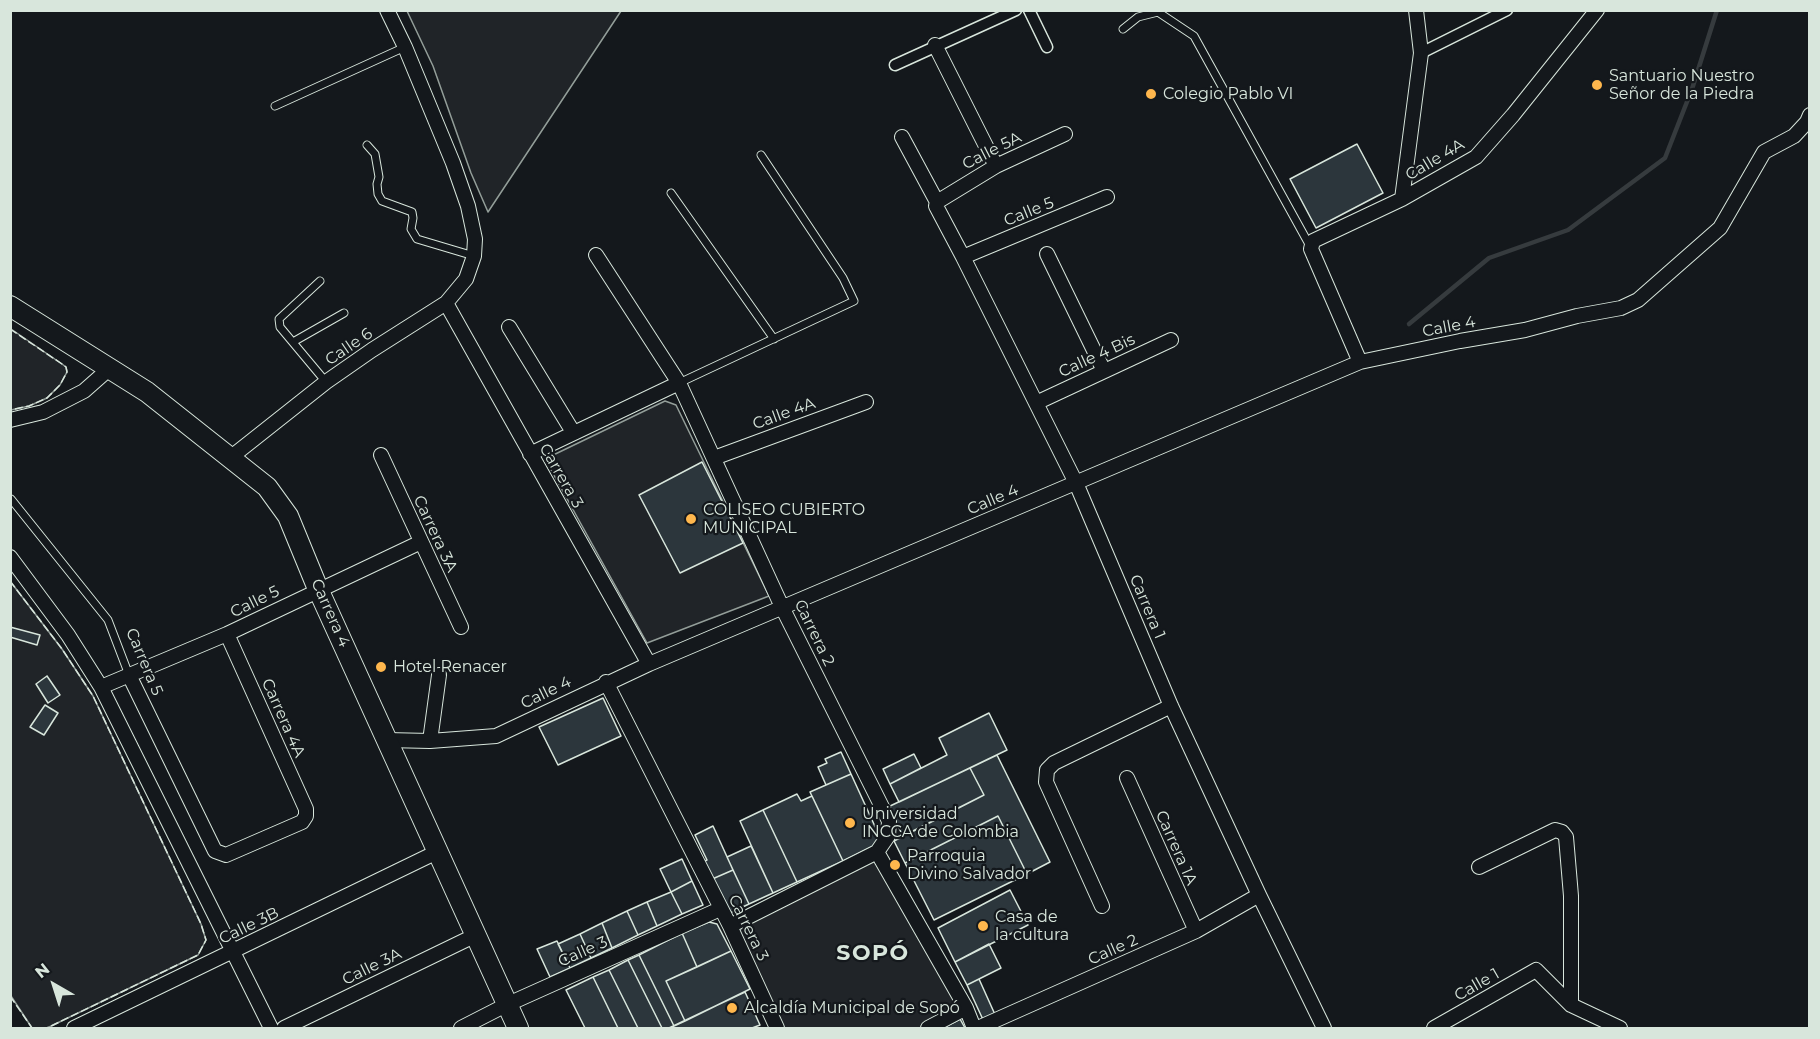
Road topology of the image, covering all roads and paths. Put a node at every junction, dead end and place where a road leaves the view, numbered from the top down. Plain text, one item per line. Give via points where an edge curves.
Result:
1 (387, 10) edge
2 (1016, 10) edge
3 (1029, 10) edge
4 (1416, 10) edge
5 (1507, 10) edge
6 (1597, 10) edge
7 (1123, 28) dead end
8 (935, 45) junction
9 (1047, 46) dead end
10 (405, 47) junction
11 (1421, 53) junction
12 (894, 65) dead end
13 (275, 106) dead end
14 (1809, 115) edge
15 (1065, 134) dead end
16 (902, 137) dead end
17 (367, 145) dead end
18 (761, 155) dead end
19 (996, 166) junction
20 (671, 193) dead end
21 (1107, 197) dead end
22 (1402, 199) junction
23 (937, 202) junction
24 (1311, 249) junction
25 (1047, 254) dead end
26 (596, 255) dead end
27 (474, 256) junction
28 (963, 256) junction
29 (320, 281) dead end
30 (446, 303) junction
31 (10, 306) edge
32 (344, 313) dead end
33 (509, 327) dead end
34 (774, 339) junction
35 (1171, 340) dead end
36 (293, 342) junction
37 (1360, 362) junction
38 (110, 368) junction
39 (1104, 371) junction
40 (326, 382) junction
41 (679, 383) junction
42 (866, 402) dead end
43 (1036, 403) junction
44 (10, 420) edge
45 (573, 432) junction
46 (530, 454) junction
47 (381, 455) dead end
48 (230, 458) junction
49 (714, 458) junction
50 (1076, 483) junction
51 (11, 499) edge
52 (421, 542) junction
53 (10, 557) edge
54 (318, 590) junction
55 (782, 607) junction
56 (461, 627) dead end
57 (227, 633) junction
58 (649, 664) junction
59 (129, 675) junction
60 (439, 675) dead end
61 (606, 682) junction
62 (101, 687) junction
63 (1171, 706) junction
64 (387, 740) junction
65 (430, 741) junction
66 (1127, 778) dead end
67 (438, 851) junction
68 (877, 852) junction
69 (220, 855) joint
70 (1479, 867) dead end
71 (1258, 895) junction
72 (1102, 906) dead end
73 (720, 909) junction
74 (730, 926) junction
75 (1196, 931) junction
76 (476, 935) junction
77 (232, 953) junction
78 (506, 1005) junction
79 (1571, 1005) junction
80 (966, 1008) junction
81 (74, 1029) edge
82 (271, 1029) edge
83 (284, 1029) edge
84 (461, 1029) edge
85 (518, 1029) edge
86 (777, 1029) edge
87 (928, 1029) edge
88 (976, 1029) edge
89 (1324, 1029) edge
90 (1434, 1029) edge
91 (1620, 1029) edge

1 - 10 street
2 - 8 street
3 - 9 street
4 - 11 street
5 - 11 street
6 - 22 street, Calle 4A via 1476,157
7 - 24 lane via 1158,12 1194,36
8 - 12 street
8 - 19 street
10 - 13 lane
10 - 27 street via 468,206 475,239
11 - 22 street
14 - 37 street, Calle 4 via 1794,136 1764,152 1720,228 1638,300 1621,308 1525,330
15 - 19 street, Calle 5A
16 - 23 street, Carrera 1
17 - 27 lane via 375,154 378,194 382,201 411,212 411,229 417,239
18 - 34 lane via 843,278 854,301
19 - 23 street, Calle 5A
20 - 34 lane
21 - 28 street, Calle 5
22 - 24 street, Calle 4A via 1313,241
23 - 28 street, Carrera 1
24 - 37 street
25 - 39 street
26 - 41 street, Carrera 2
27 - 30 street, Calle 6 via 466,279
28 - 43 street, Carrera 1
29 - 36 lane via 279,320
30 - 40 street, Calle 6
30 - 46 street, Carrera 3
31 - 38 main road, Carrera 4
32 - 36 lane
33 - 45 street
34 - 41 lane
35 - 39 street, Calle 4 Bis
36 - 40 lane
37 - 50 street, Calle 4
38 - 44 street via 84,391 43,412
38 - 48 main road, Carrera 4
39 - 43 street, Calle 4 Bis
40 - 48 street, Calle 6
41 - 45 street
41 - 49 street, Carrera 2
42 - 49 street, Calle 4A
43 - 50 street, Carrera 1
45 - 46 street
46 - 58 street, Carrera 3
47 - 52 street, Carrera 3A
48 - 54 main road, Carrera 4 via 267,487 288,516
49 - 55 street, Carrera 2
50 - 55 street, Calle 4
50 - 63 street, Carrera 1
51 - 59 lane, Carrera 5 via 108,620
52 - 54 street, Calle 5
52 - 56 street, Carrera 3A
53 - 62 street
54 - 57 street, Calle 5
54 - 64 main road, Carrera 4
55 - 58 street, Calle 4
55 - 68 street, Carrera 2 via 889,821 888,836
57 - 59 street, Calle 5
57 - 69 street, Carrera 4A via 306,816 302,822
58 - 61 street, Calle 4
59 - 62 street, Calle 5
59 - 69 street, Carrera 5
60 - 65 street
61 - 65 street, Calle 4 via 496,736
61 - 73 street, Carrera 3
62 - 77 street
63 - 71 street, Carrera 1
63 - 72 street via 1047,770 1046,782
64 - 65 street, Calle 4
64 - 67 main road, Carrera 4
66 - 75 street, Carrera 1A
67 - 76 main road, Carrera 4
67 - 77 street, Calle 3B
68 - 74 street
68 - 80 street
70 - 79 street via 1555,830 1566,837 1571,896
71 - 75 street, Calle 2
71 - 89 street, Carrera 1
73 - 74 street, Carrera 3
73 - 78 street, Calle 3
74 - 86 street, Carrera 3
75 - 88 street, Calle 2
76 - 78 main road, Carrera 4
76 - 83 street, Calle 3A
77 - 81 street, Calle 3B
77 - 82 street
78 - 84 street, Calle 3
78 - 85 main road, Carrera 4
79 - 90 street, Calle 1 via 1536,970
79 - 91 street
80 - 87 street
80 - 88 street

